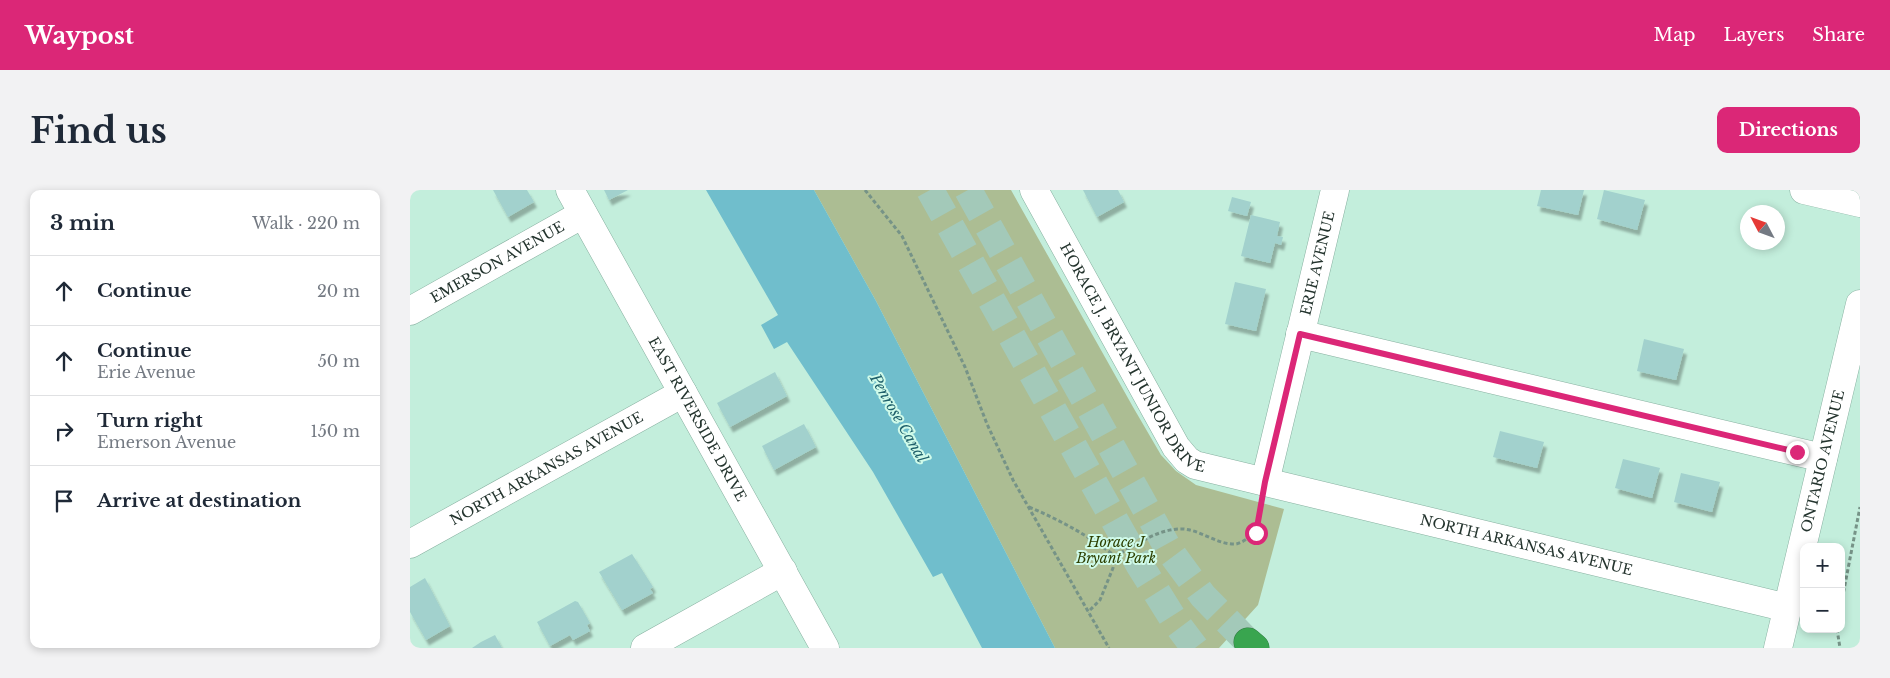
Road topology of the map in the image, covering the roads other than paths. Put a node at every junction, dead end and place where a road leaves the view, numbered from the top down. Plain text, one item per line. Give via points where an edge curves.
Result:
1 (570, 190) edge
2 (1034, 190) edge
3 (1335, 190) edge
4 (1804, 190) edge
5 (1860, 203) edge
6 (583, 214) junction
7 (1860, 304) edge
8 (410, 310) edge
9 (1300, 334) junction
10 (683, 393) junction
11 (1823, 458) junction
12 (1265, 482) junction
13 (410, 544) edge
14 (783, 571) junction
15 (1788, 608) junction
16 (645, 648) edge
17 (825, 648) edge
18 (1778, 648) edge

1 - 6 street, EAST RIVERSIDE DRIVE
2 - 12 street, HORACE J. BRYANT JUNIOR DRIVE via 1181,454 1195,465
3 - 9 street, ERIE AVENUE
4 - 5 street
6 - 8 street, EMERSON AVENUE
6 - 10 street, EAST RIVERSIDE DRIVE
7 - 11 street, ONTARIO AVENUE
9 - 11 street
9 - 12 street, ERIE AVENUE
10 - 13 street, NORTH ARKANSAS AVENUE
10 - 14 street, EAST RIVERSIDE DRIVE
11 - 15 street, ONTARIO AVENUE
12 - 15 street, NORTH ARKANSAS AVENUE
14 - 16 street
14 - 17 street, EAST RIVERSIDE DRIVE
15 - 18 street, ONTARIO AVENUE

